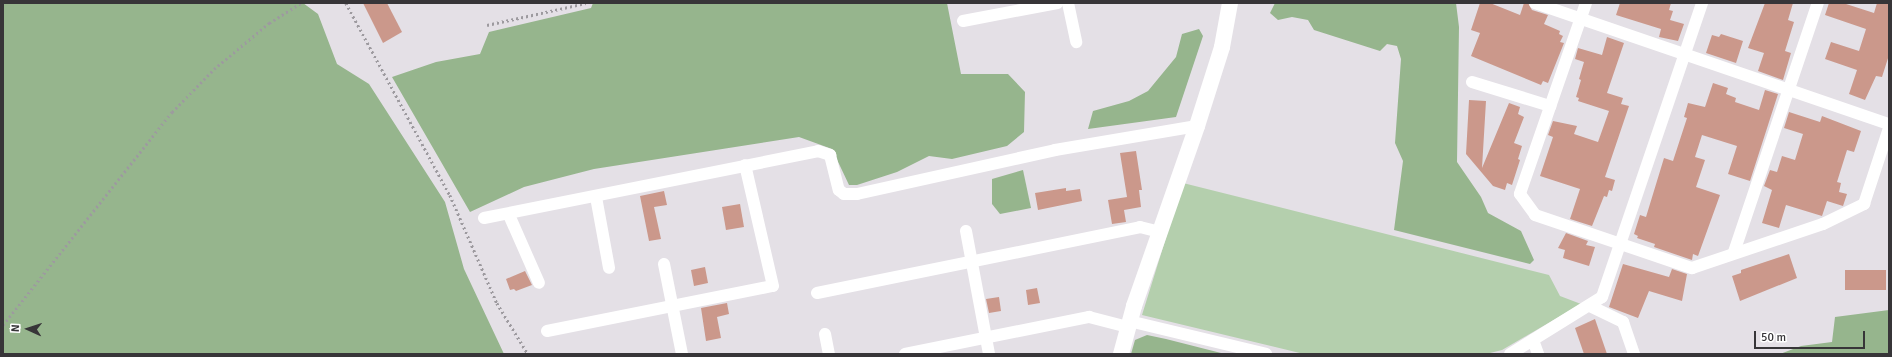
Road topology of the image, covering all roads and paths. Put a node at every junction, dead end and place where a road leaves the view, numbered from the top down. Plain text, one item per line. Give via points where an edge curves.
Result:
1 (301, 3) edge
2 (346, 3) edge
3 (586, 3) edge
4 (1057, 3) edge
5 (1068, 3) edge
6 (1535, 3) edge
7 (1586, 3) edge
8 (1702, 3) edge
9 (1818, 3) edge
10 (1233, 7) edge
11 (1581, 18) junction
12 (963, 21) dead end
13 (487, 25) dead end
14 (1076, 42) dead end
15 (1684, 55) junction
16 (1472, 82) dead end
17 (1790, 89) junction
18 (1550, 106) junction
19 (1889, 124) edge
20 (1197, 126) junction
21 (1889, 128) edge
22 (745, 165) junction
23 (596, 197) junction
24 (509, 215) junction
25 (484, 218) dead end
26 (966, 231) dead end
27 (1160, 232) junction
28 (1620, 244) junction
29 (1734, 252) junction
30 (972, 262) junction
31 (664, 264) dead end
32 (608, 268) dead end
33 (539, 283) dead end
34 (817, 293) dead end
35 (1590, 306) junction
36 (673, 307) junction
37 (1128, 324) junction
38 (3, 325) edge
39 (547, 331) dead end
40 (825, 334) dead end
41 (987, 339) junction
42 (1533, 340) junction
43 (528, 354) edge
44 (682, 354) edge
45 (829, 354) edge
46 (905, 354) edge
47 (989, 354) edge
48 (1121, 354) edge
49 (1266, 354) edge
50 (1510, 354) edge
51 (1538, 354) edge
52 (1634, 354) edge

1 - 38 path via 269,23 214,69 172,112
2 - 43 path via 450,195 497,303
3 - 13 path
4 - 12 street
5 - 14 street
6 - 11 street
7 - 11 street
8 - 15 street
9 - 17 street
10 - 20 street
11 - 15 street
11 - 18 street
15 - 17 street
15 - 28 street
16 - 18 street
17 - 19 street
17 - 29 street
18 - 28 street via 1520,194 1535,215
20 - 22 street via 1055,150 857,194 844,194 839,190 830,155 818,151
20 - 27 street
21 - 29 street via 1864,204 1822,224
22 - 23 street
22 - 36 street via 773,286
23 - 24 street
23 - 32 street
24 - 25 street
24 - 33 street
26 - 30 street
27 - 30 street via 1140,227
27 - 37 street
28 - 29 street via 1692,268
28 - 35 street via 1602,297
30 - 34 street
30 - 41 street
31 - 36 street
35 - 42 street
35 - 52 street via 1623,322
36 - 39 street
36 - 44 street
37 - 41 street via 1089,318
37 - 48 street
37 - 49 street
40 - 45 street
41 - 46 street
41 - 47 street
42 - 50 street
42 - 51 street

